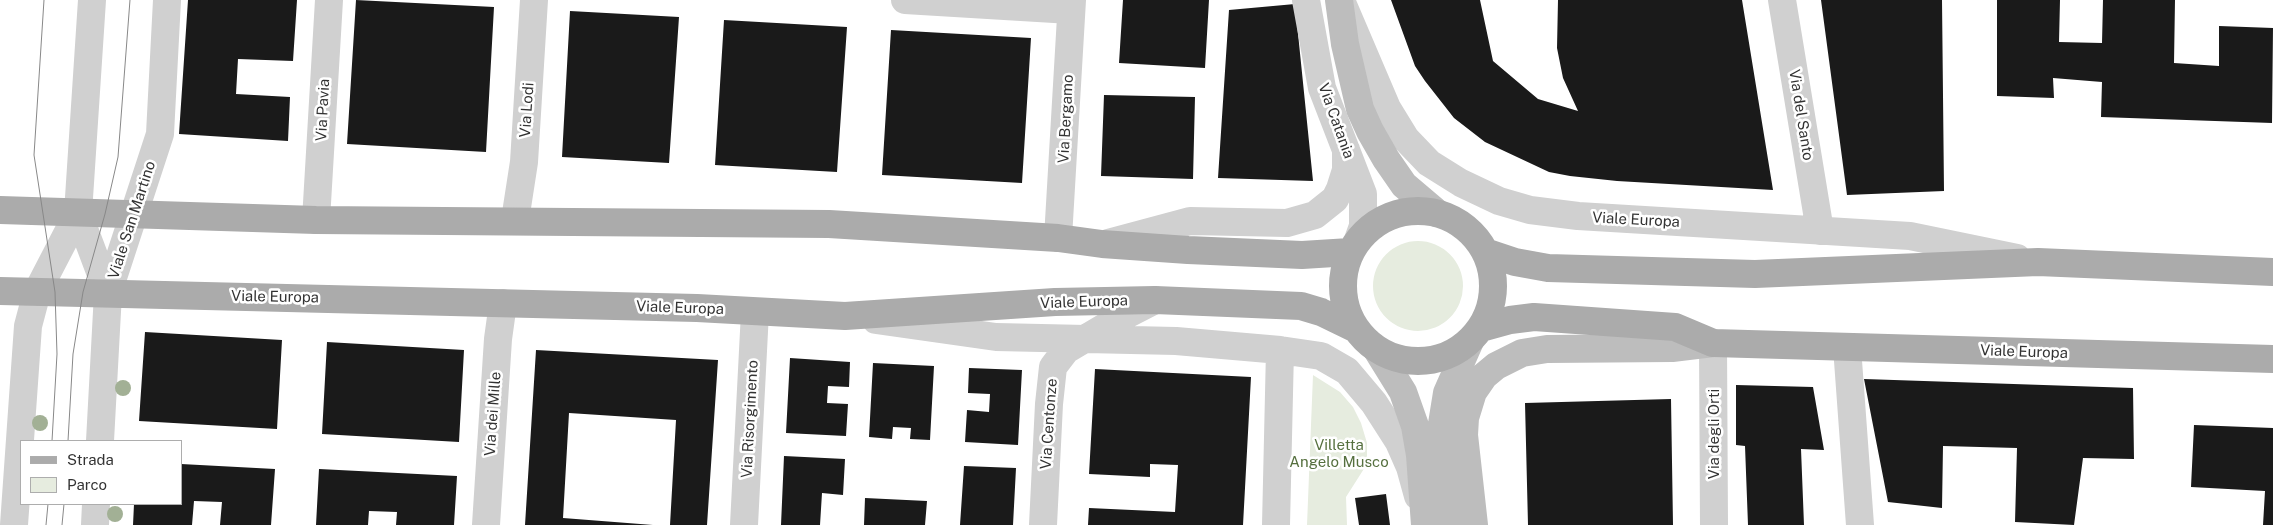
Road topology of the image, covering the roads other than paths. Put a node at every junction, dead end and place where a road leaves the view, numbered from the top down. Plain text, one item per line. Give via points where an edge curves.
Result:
1 (92, 0) edge
2 (167, 0) edge
3 (329, 0) edge
4 (534, 0) edge
5 (904, 0) edge
6 (1306, 0) edge
7 (1340, 0) edge
8 (1782, 0) edge
9 (1072, 5) edge
10 (1346, 150) junction
11 (0, 210) edge
12 (78, 213) junction
13 (1437, 213) junction
14 (132, 214) junction
15 (316, 220) junction
16 (515, 220) junction
17 (1820, 231) junction
18 (1058, 238) junction
19 (1102, 244) junction
20 (1354, 246) junction
21 (1485, 252) junction
22 (2038, 262) junction
23 (2273, 272) edge
24 (0, 291) edge
25 (37, 292) junction
26 (108, 293) junction
27 (1155, 300) junction
28 (503, 303) junction
29 (756, 312) junction
30 (845, 316) junction
31 (1354, 328) junction
32 (1475, 334) junction
33 (1085, 340) junction
34 (1713, 343) junction
35 (1847, 347) junction
36 (1280, 350) junction
37 (1377, 350) junction
38 (2273, 359) edge
39 (100, 440) edge
40 (96, 505) edge
41 (1424, 521) edge
42 (14, 525) edge
43 (95, 525) edge
44 (486, 525) edge
45 (744, 525) edge
46 (1043, 525) edge
47 (1276, 525) edge
48 (1453, 525) edge
49 (1474, 525) edge
50 (1714, 525) edge
51 (1860, 525) edge

1 - 12 street
2 - 14 street, Viale San Martino via 160,134
3 - 15 street, Via Pavia
4 - 16 street, Via Lodi via 524,162
5 - 9 street
6 - 10 street, Via Catania via 1322,88
7 - 13 main road, Via Catania via 1345,44 1360,109 1370,131 1404,184
7 - 17 street, Viale Europa via 1383,99 1406,140 1429,163 1498,201 1530,210 1578,216
8 - 17 street, Via del Santo
9 - 18 street, Via Bergamo
10 - 19 street via 1346,170 1340,189 1335,199 1315,215 1287,223 1190,221
10 - 20 street, Via Catania via 1363,194 1363,226
11 - 12 main road
12 - 14 main road
12 - 25 street
12 - 26 street
13 - 20 main road via 1419,211 1394,215 1370,227
13 - 21 main road via 1460,223 1479,241
14 - 15 main road
14 - 26 street, Viale San Martino
15 - 16 main road
16 - 18 main road via 829,224
17 - 22 street, Viale Europa via 1910,236
18 - 19 main road
19 - 20 main road via 1302,255
20 - 31 main road via 1344,270 1342,290
21 - 22 main road, Viale Europa via 1548,268 1755,274
21 - 32 main road via 1491,267 1492,298 1488,314
22 - 23 main road, Viale Europa
24 - 25 main road, Viale Europa
25 - 26 main road, Viale Europa
25 - 42 street via 24,355
26 - 28 main road, Viale Europa
26 - 39 street, Viale San Martino
27 - 30 main road, Viale Europa via 1055,302
27 - 31 main road, Viale Europa via 1301,306
27 - 33 street, Via Centonze
28 - 29 main road, Viale Europa
28 - 44 street, Via dei Mille
29 - 30 main road, Viale Europa
29 - 45 street, Via Risorgimento
30 - 33 street via 996,337
31 - 37 main road
32 - 34 main road, Viale Europa via 1534,316 1675,327
32 - 37 main road via 1449,355 1425,361 1400,360
32 - 48 main road via 1448,393 1442,424
33 - 36 street via 1176,341
33 - 46 street, Via Centonze via 1066,350 1053,367
34 - 35 main road, Viale Europa
34 - 49 main road via 1672,348 1547,349 1522,353 1496,366 1473,392 1465,418
34 - 50 street, Via degli Orti
35 - 38 main road, Viale Europa
35 - 51 street
36 - 41 street via 1321,356 1338,365 1360,385 1399,442 1410,467
36 - 47 street
37 - 41 main road via 1403,392 1415,426
40 - 43 street

